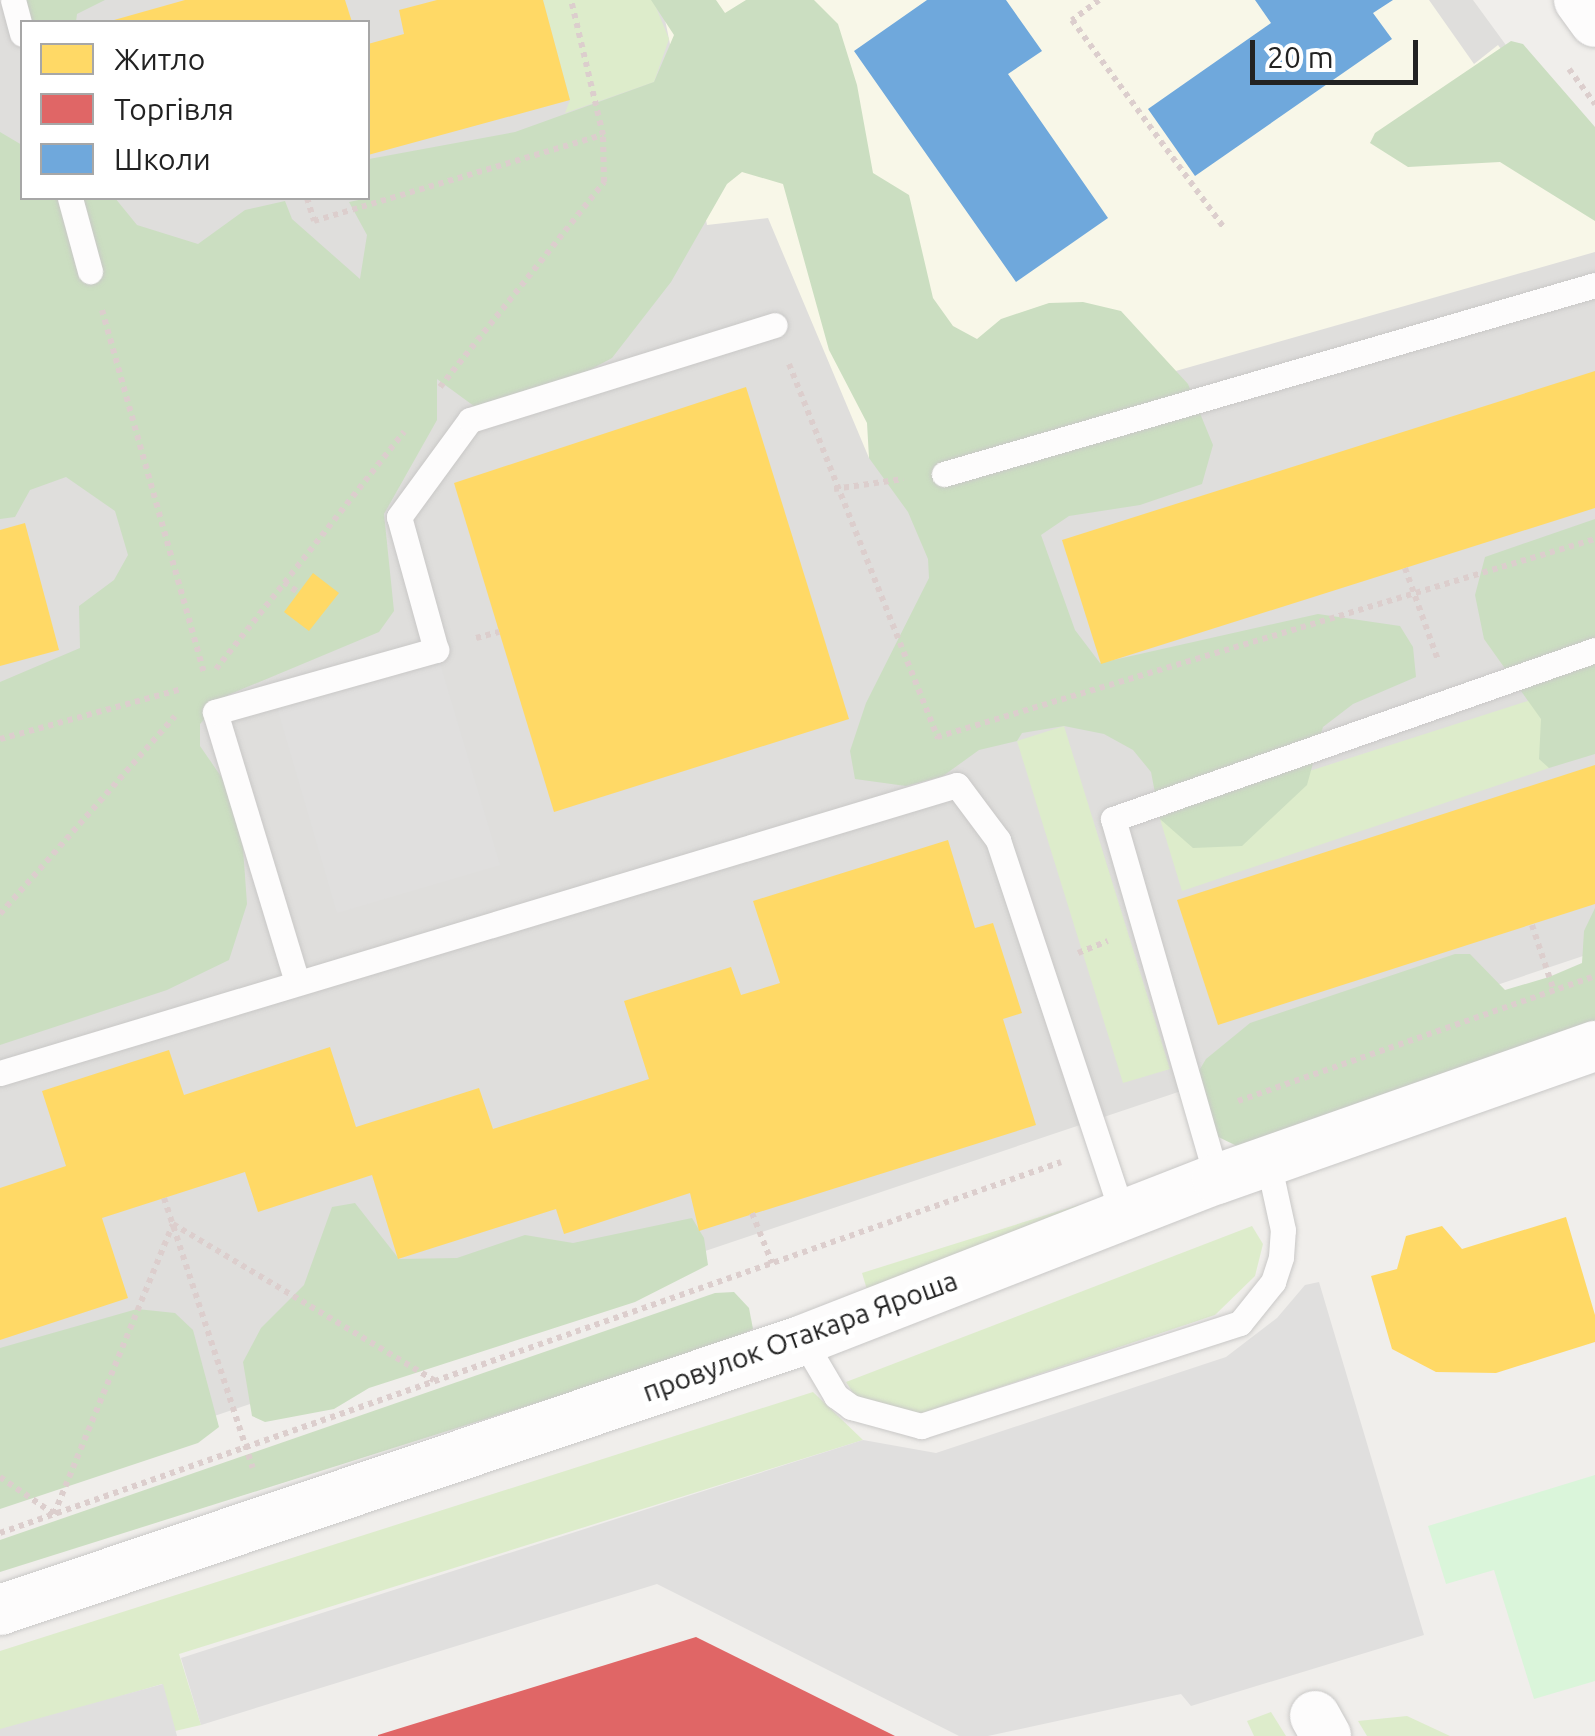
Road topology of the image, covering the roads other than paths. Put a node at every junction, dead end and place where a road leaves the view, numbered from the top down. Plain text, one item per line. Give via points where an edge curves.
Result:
1 (12, 0) edge
2 (1579, 0) edge
3 (1595, 22) edge
4 (20, 27) edge
5 (71, 200) edge
6 (90, 270) road end
7 (1595, 284) edge
8 (776, 325) road end
9 (944, 474) road end
10 (1595, 650) edge
11 (297, 982) junction
12 (1595, 1046) edge
13 (0, 1073) edge
14 (1268, 1160) junction
15 (1217, 1180) junction
16 (1123, 1214) junction
17 (802, 1340) junction
18 (0, 1610) edge

1 - 4 lane
2 - 3 street
5 - 6 lane
7 - 9 lane
8 - 11 lane via 470,420 399,516 436,650 215,712
10 - 15 lane via 1113,820
11 - 13 lane
11 - 16 lane via 957,785 998,840
12 - 14 street, провулок Отакара Яроша
14 - 15 street, провулок Отакара Яроша
14 - 17 lane via 1283,1230 1281,1257 1266,1293 1240,1322 921,1426 851,1407 836,1396
15 - 16 street, провулок Отакара Яроша
16 - 17 street, провулок Отакара Яроша
17 - 18 street, провулок Отакара Яроша

